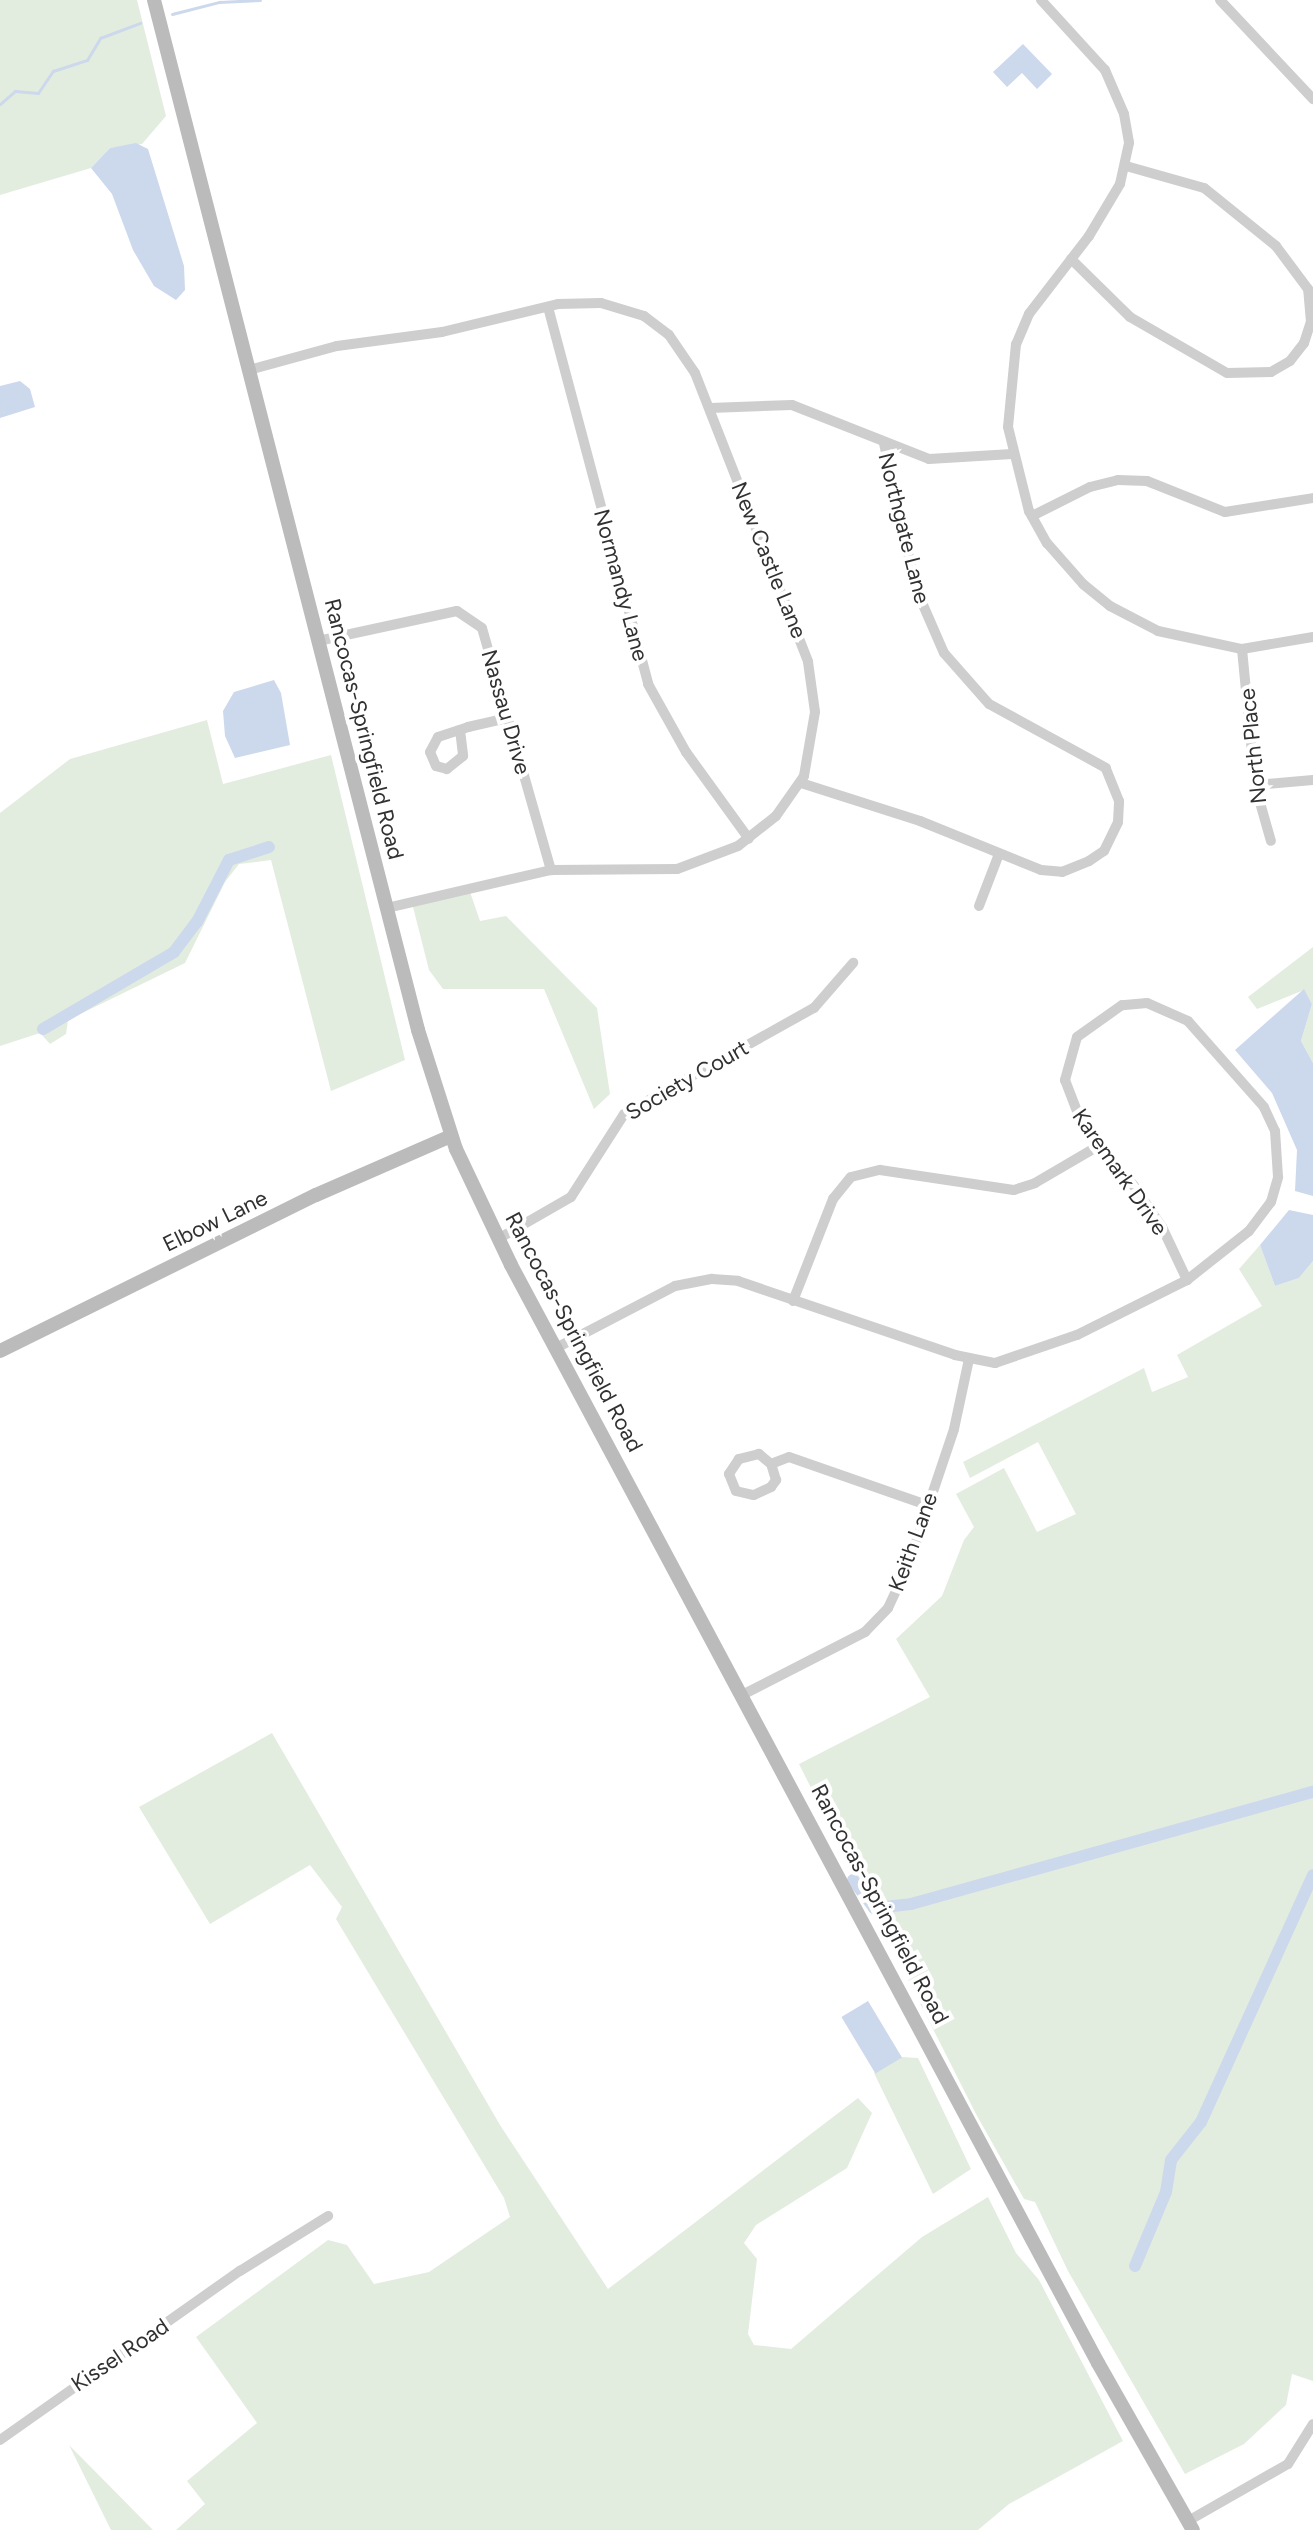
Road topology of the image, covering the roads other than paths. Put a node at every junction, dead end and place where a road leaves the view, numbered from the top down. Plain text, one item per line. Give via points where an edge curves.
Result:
1 (154, 0) edge
2 (1041, 0) edge
3 (1220, 0) edge
4 (1313, 99) edge
5 (1126, 166) junction
6 (1071, 259) junction
7 (548, 307) junction
8 (249, 370) junction
9 (710, 408) junction
10 (884, 443) junction
11 (1012, 454) junction
12 (1313, 498) edge
13 (1032, 516) junction
14 (1313, 637) edge
15 (318, 641) junction
16 (1242, 649) junction
17 (508, 718) junction
18 (460, 730) dead end
19 (1313, 780) edge
20 (801, 783) junction
21 (1255, 785) junction
22 (749, 839) junction
23 (1271, 841) dead end
24 (999, 854) junction
25 (551, 870) junction
26 (979, 906) dead end
27 (387, 908) junction
28 (853, 963) dead end
29 (451, 1136) junction
30 (1100, 1145) junction
31 (498, 1239) junction
32 (1187, 1280) junction
33 (793, 1301) junction
34 (556, 1348) junction
35 (0, 1351) edge
36 (969, 1359) junction
37 (771, 1464) junction
38 (927, 1505) junction
39 (744, 1694) junction
40 (328, 2216) dead end
41 (1313, 2424) edge
42 (0, 2440) edge
43 (1190, 2525) edge

1 - 8 main road, Rancocas-Springfield Road
2 - 5 street via 1113,84 1128,128
3 - 4 street
5 - 6 street
5 - 6 street via 1204,188 1276,246 1308,289 1311,322 1304,343 1290,361 1260,376 1216,369 1130,317
6 - 11 street via 1029,314 1016,344 1007,401
7 - 8 street, New Castle Lane via 442,332 337,346
7 - 9 street, New Castle Lane via 601,303 644,316 679,347
7 - 22 street, Normandy Lane via 648,684 672,731
8 - 15 main road, Rancocas-Springfield Road
9 - 10 street, Northgate Lane via 792,405
9 - 20 street, New Castle Lane via 808,662 814,728
10 - 11 street via 941,461
10 - 24 street, Northgate Lane via 916,589 944,653 989,704 1088,753 1106,768 1116,789 1120,812 1115,833 1089,861 1062,872
11 - 13 street
12 - 13 street via 1225,512 1147,481 1118,480 1090,487
13 - 16 street via 1070,572 1110,606 1175,637
14 - 16 street
15 - 17 street, Nassau Drive via 457,611 482,628
15 - 27 main road, Rancocas-Springfield Road
16 - 21 street, North Place
17 - 18 street
17 - 25 street, Nassau Drive
19 - 21 street
20 - 22 street, New Castle Lane
20 - 24 street, Northgate Lane via 920,821
21 - 23 street, North Place
22 - 25 street, New Castle Lane via 677,869
24 - 26 street
25 - 27 street, New Castle Lane
27 - 29 main road, Rancocas-Springfield Road
28 - 31 street, Society Court via 814,1008 624,1114 571,1197
29 - 31 main road, Rancocas-Springfield Road
29 - 35 main road, Elbow Lane via 316,1195
30 - 32 street, Karemark Drive via 1162,1227
30 - 32 street, Karemark Drive via 1082,1124 1065,1080 1077,1037 1122,1005 1147,1003 1188,1021 1264,1107 1275,1131 1278,1177 1271,1202 1249,1231
30 - 33 street via 1014,1190 880,1170 851,1177 833,1199
31 - 34 main road, Rancocas-Springfield Road
32 - 36 street, Karemark Drive via 1021,1357 995,1363
33 - 34 street, Karemark Drive via 738,1281 699,1280 675,1286
33 - 36 street, Karemark Drive
34 - 39 main road, Rancocas-Springfield Road
36 - 38 street, Keith Lane via 954,1429
37 - 37 street via 776,1480 771,1487 754,1495 736,1491 729,1474 739,1459 759,1454
37 - 38 street via 789,1457 808,1461
38 - 39 street, Keith Lane via 899,1586 880,1617 865,1632
39 - 43 main road, Rancocas-Springfield Road via 1091,2350
40 - 42 street, Kissel Road via 240,2271
41 - 43 street via 1288,2464

